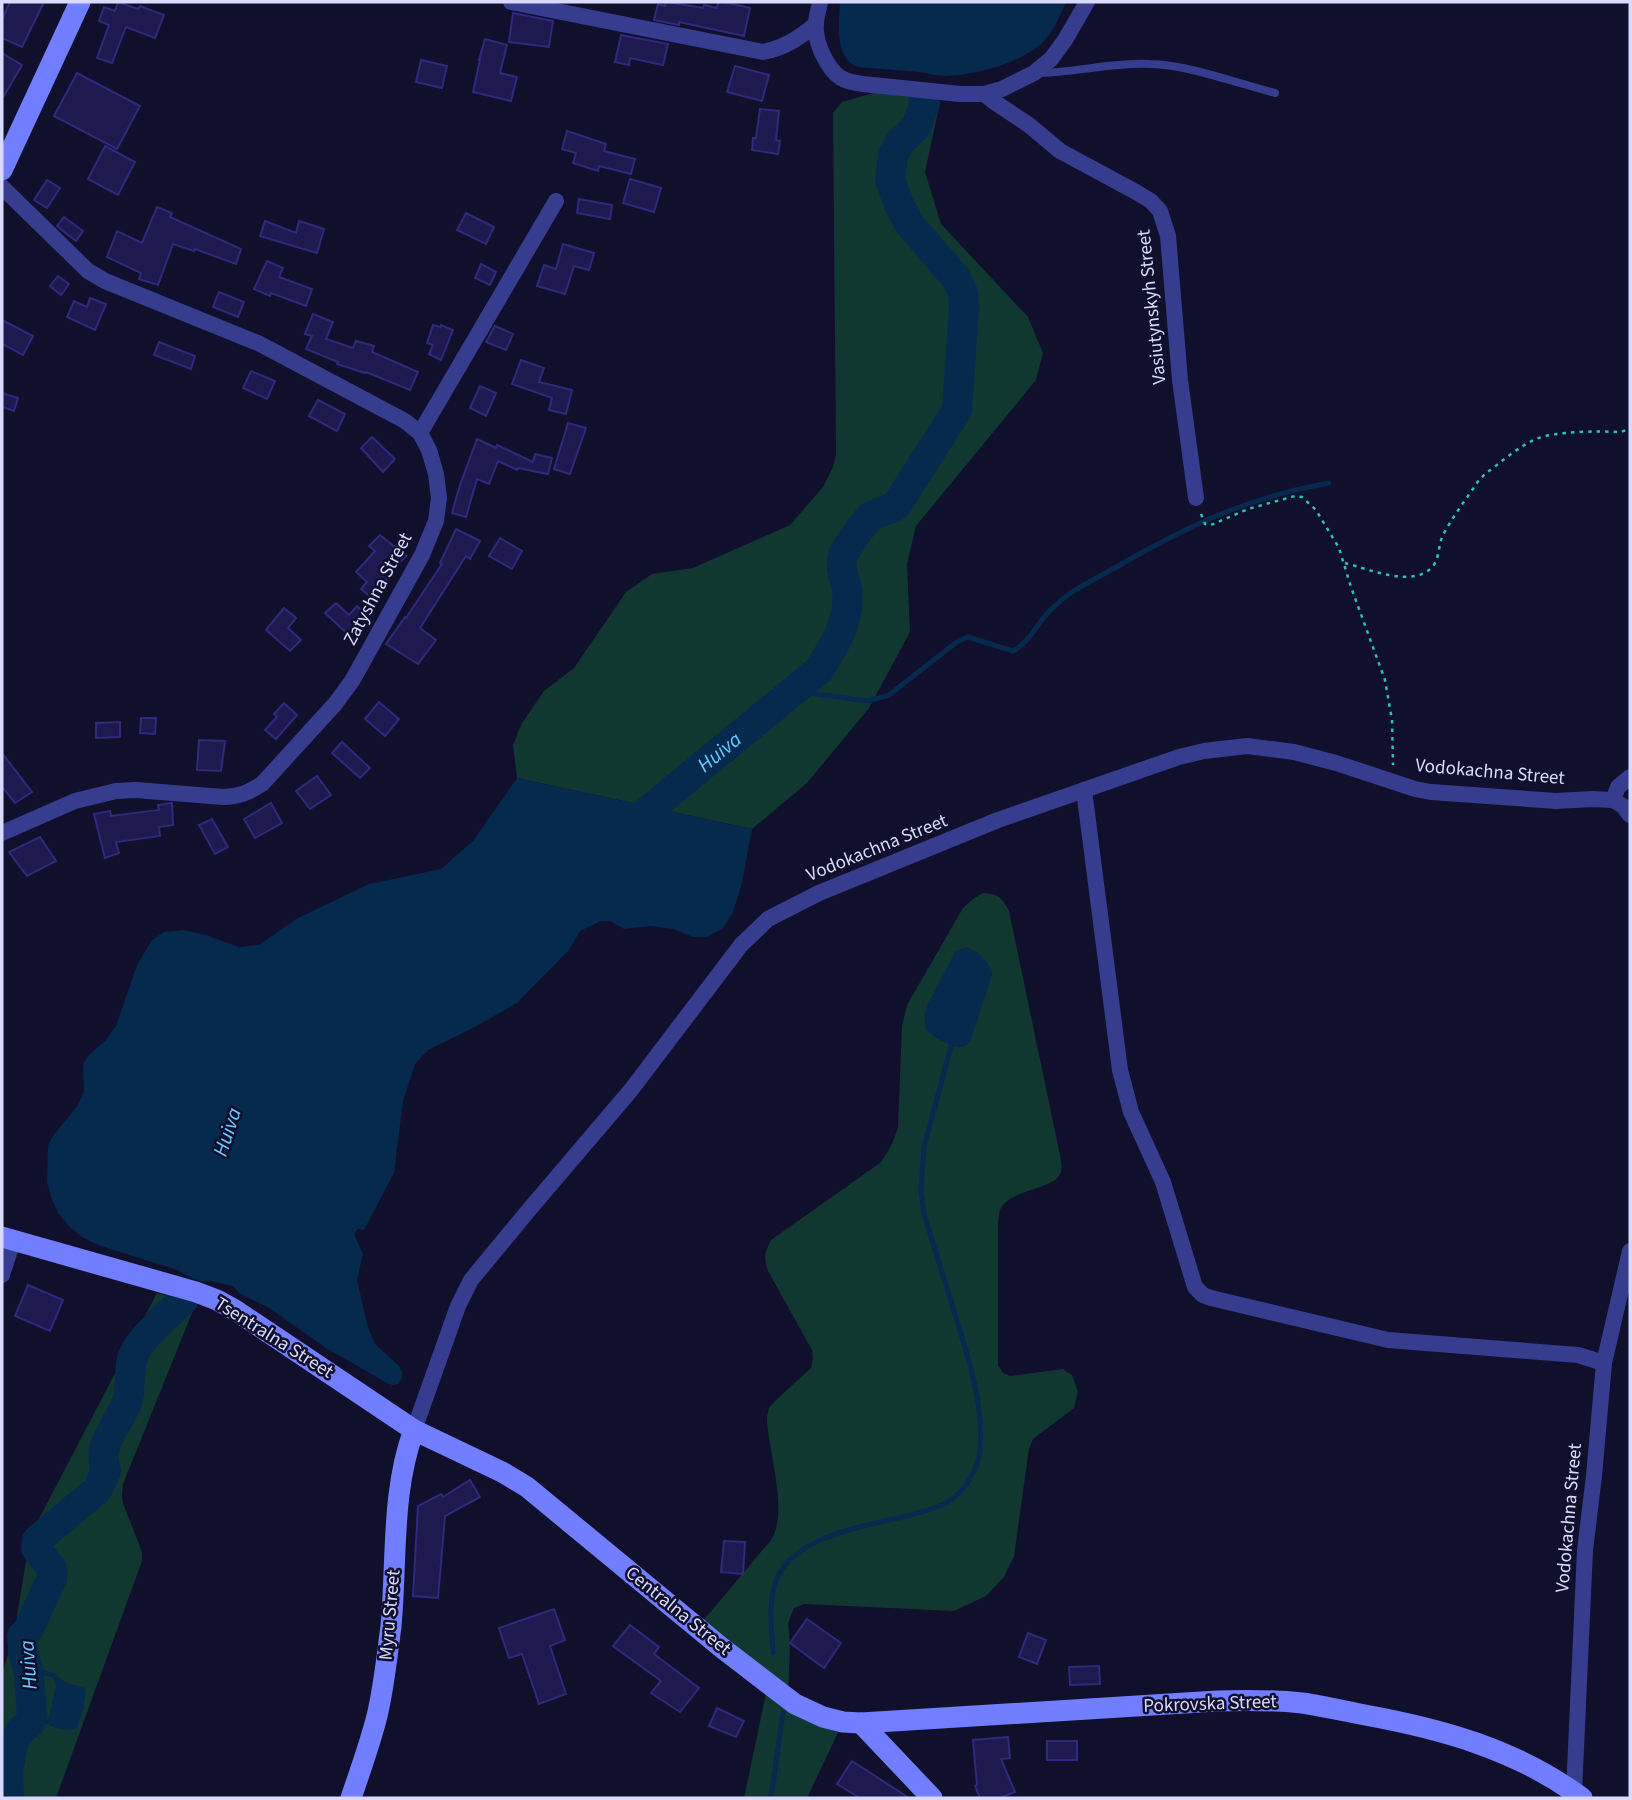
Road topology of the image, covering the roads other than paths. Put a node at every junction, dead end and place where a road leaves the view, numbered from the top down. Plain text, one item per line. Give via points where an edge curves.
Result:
1 (80, 2) edge
2 (511, 2) edge
3 (820, 2) edge
4 (1087, 2) edge
5 (816, 25) junction
6 (1034, 73) junction
7 (984, 93) junction
8 (1275, 93) dead end
9 (2, 170) edge
10 (2, 187) edge
11 (556, 201) dead end
12 (420, 433) junction
13 (1196, 498) dead end
14 (1630, 777) edge
15 (1084, 790) junction
16 (1613, 800) junction
17 (1630, 815) edge
18 (2, 833) edge
19 (8, 1239) edge
20 (1630, 1251) edge
21 (2, 1275) edge
22 (1604, 1363) junction
23 (414, 1430) junction
24 (861, 1723) junction
25 (1578, 1795) edge
26 (351, 1798) edge
27 (932, 1798) edge

1 - 9 street
2 - 5 street via 763,52
3 - 5 street
4 - 6 street via 1051,59
5 - 7 street via 832,71 849,82
6 - 7 street
6 - 8 lane via 1151,64
7 - 13 street, Vasiutynskyh Street via 1060,151 1152,201 1160,211 1168,236
10 - 12 street via 104,281 260,344
11 - 12 street
12 - 18 street, Zatyshna Street via 429,450 439,498 436,521 422,555 352,681 271,775 236,797 136,790 100,794
14 - 16 street via 1618,787
15 - 16 street, Vodokachna Street via 1179,757 1247,747 1307,755 1430,792 1556,802
15 - 22 street via 1120,1070 1130,1112 1163,1182 1195,1287 1211,1298 1388,1340 1578,1354
15 - 23 street, Vodokachna Street via 819,893 768,919 741,945 631,1090 471,1280
16 - 17 street
19 - 21 street
19 - 23 street, Tsentralna Street via 217,1300
20 - 22 street, Vodokachna Street
22 - 25 street, Vodokachna Street via 1585,1550
23 - 24 street, Centralna Street via 527,1487 795,1704 823,1717
23 - 26 street, Myru Street via 400,1487 382,1693
24 - 25 street, Pokrovska Street via 1217,1701 1302,1703 1475,1742 1513,1757
24 - 27 street

